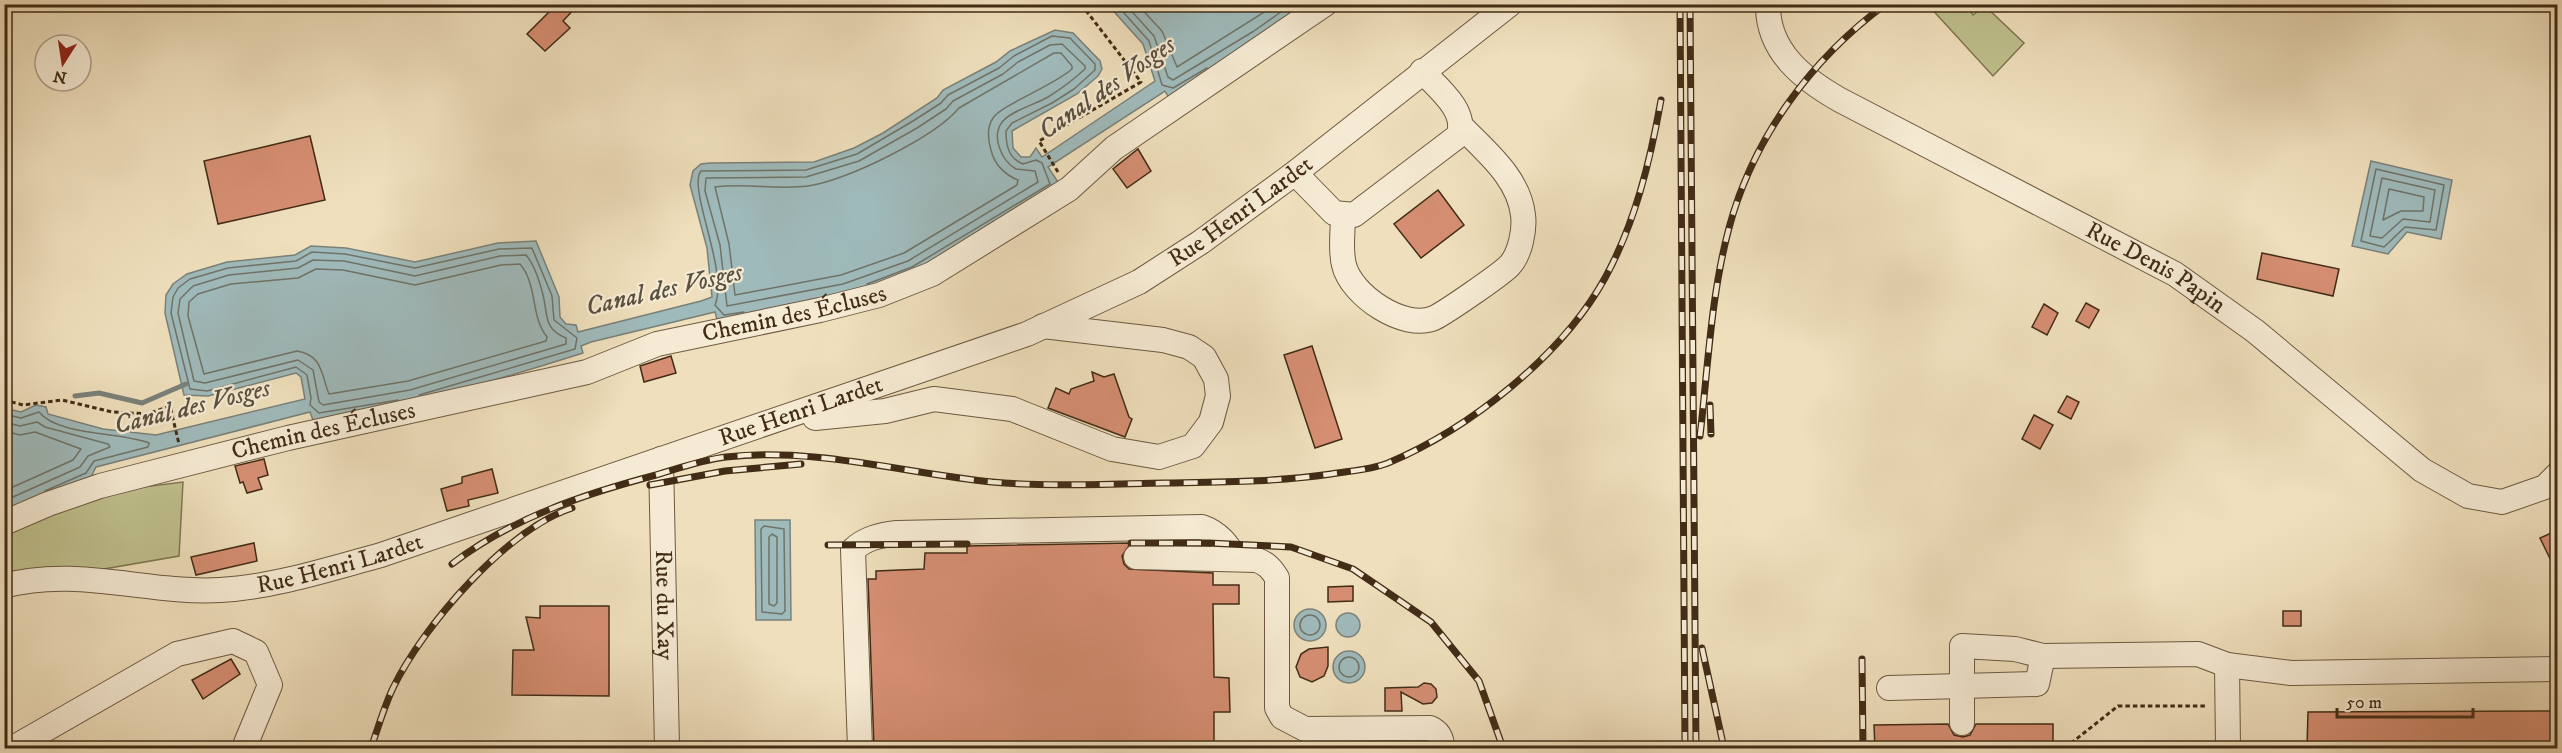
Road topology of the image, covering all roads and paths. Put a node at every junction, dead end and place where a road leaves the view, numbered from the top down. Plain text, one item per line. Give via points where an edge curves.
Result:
1 (975, 4) edge
2 (982, 4) edge
3 (1081, 4) edge
4 (1325, 4) edge
5 (1510, 4) edge
6 (1768, 4) edge
7 (1422, 71) junction
8 (1462, 127) junction
9 (1054, 166) dead end
10 (1295, 173) junction
11 (1343, 215) junction
12 (1043, 326) junction
13 (4, 400) edge
14 (774, 423) junction
15 (177, 432) dead end
16 (661, 459) junction
17 (2558, 474) edge
18 (4, 523) edge
19 (1136, 557) dead end
20 (1236, 560) junction
21 (4, 586) edge
22 (2043, 656) junction
23 (2227, 665) junction
24 (2558, 669) edge
25 (1962, 685) junction
26 (1889, 688) dead end
27 (2227, 706) junction
28 (1962, 723) dead end
29 (13, 748) edge
30 (244, 748) edge
31 (667, 748) edge
32 (860, 748) edge
33 (1442, 748) edge
34 (2065, 748) edge
35 (2228, 748) edge

1 - 2 path
3 - 9 path via 1141,82 1039,141
4 - 18 street, Chemin des Écluses via 1114,148 1069,189 932,274 879,295 657,344 587,372 288,438 100,486
5 - 7 street, Rue Henri Lardet
6 - 17 street, Rue Denis Papin via 1777,44 1790,65 1806,79 2175,274 2254,331 2422,470 2468,496 2502,502 2545,487
7 - 8 street via 1455,110
7 - 10 street, Rue Henri Lardet
8 - 11 street via 1458,136 1354,214
8 - 11 street via 1512,180 1523,215 1520,247 1510,266 1433,318 1414,320 1393,314 1362,296 1349,278 1344,264
10 - 11 street via 1334,213
10 - 12 street, Rue Henri Lardet via 1139,282
12 - 14 street, Rue Henri Lardet
12 - 14 street via 1163,340 1189,347 1203,357 1216,379 1218,396 1211,422 1193,446 1159,457 1112,449 1012,409 934,399 885,411
13 - 15 path via 23,405 62,400 112,412 148,414 170,406
14 - 16 street, Rue Henri Lardet
16 - 21 street, Rue Henri Lardet via 381,555 285,580 219,590 72,578
16 - 31 street, Rue du Xay
19 - 20 street
20 - 32 street via 1214,531 1202,527 897,533 867,541 853,550
20 - 33 street via 1264,562 1277,578 1277,708 1282,717 1305,729 1430,728 1442,741
22 - 23 street via 2198,654
22 - 25 street via 2037,684
22 - 25 street via 2015,649 1962,646
23 - 24 street via 2291,673
23 - 27 street
25 - 26 street
25 - 28 street
27 - 34 path via 2118,706
27 - 35 street
29 - 30 street via 177,654 233,641 256,652 270,685

